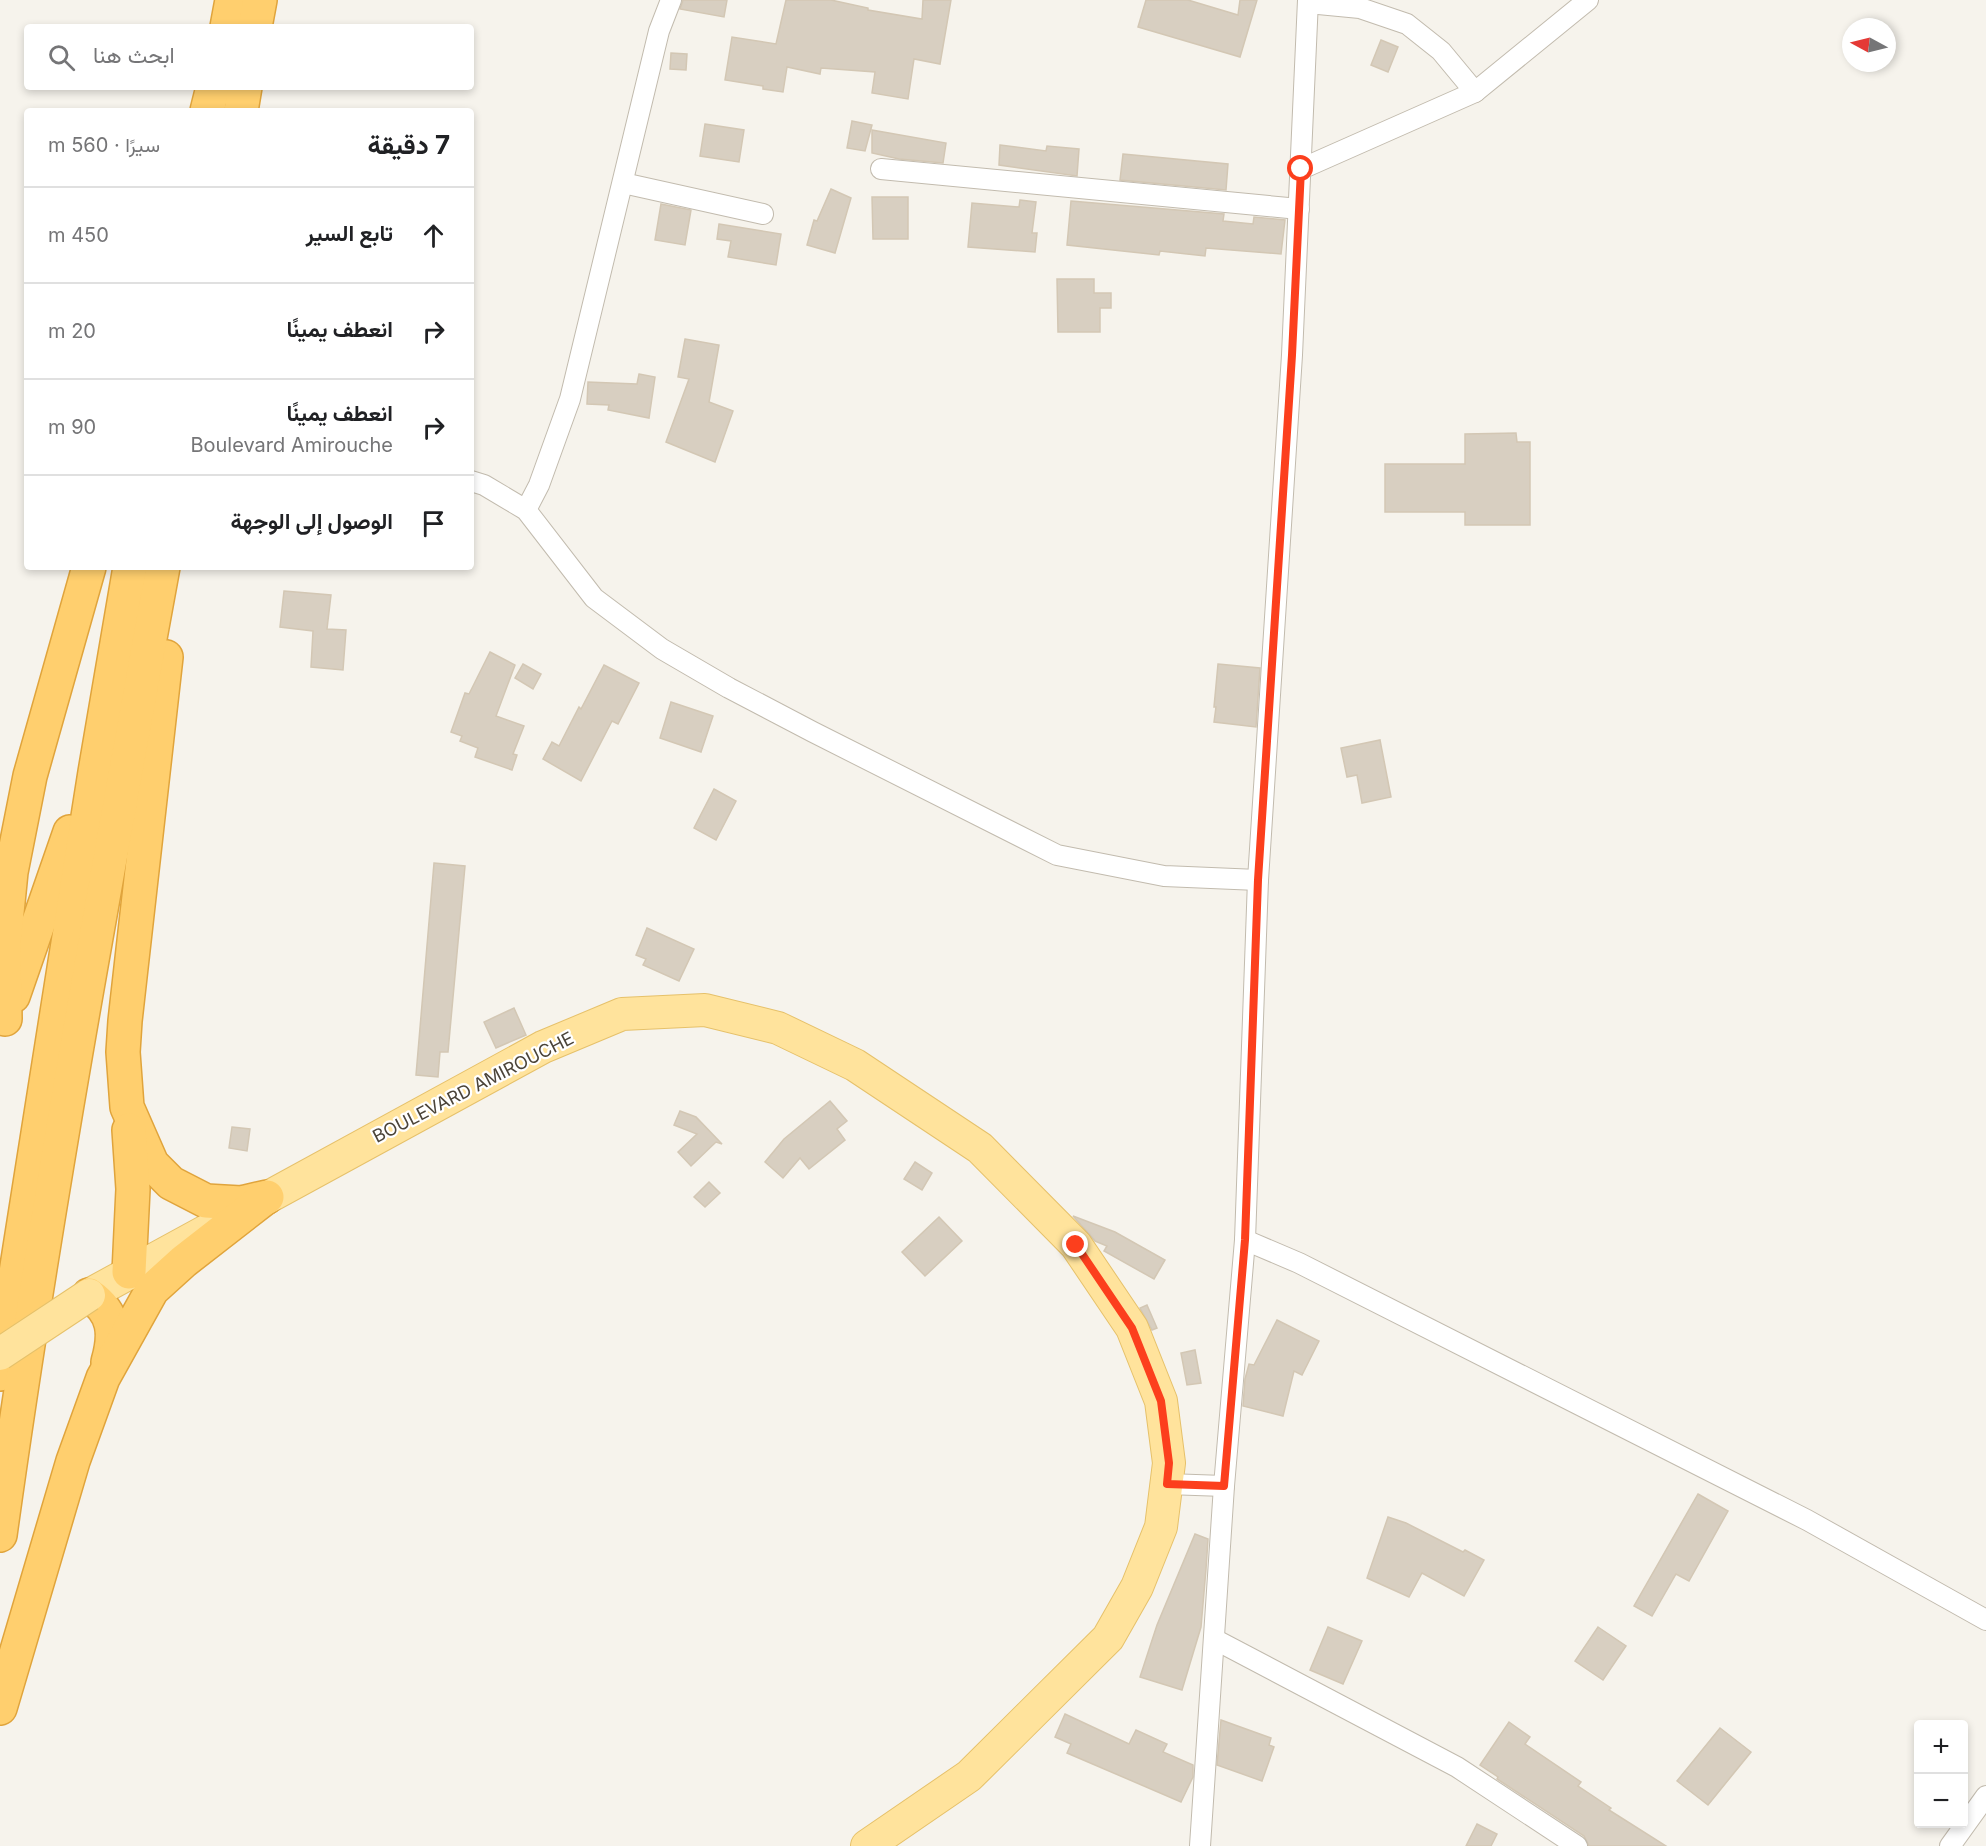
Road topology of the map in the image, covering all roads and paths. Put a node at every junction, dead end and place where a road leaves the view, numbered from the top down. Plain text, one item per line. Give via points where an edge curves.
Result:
1 (232, 0) edge
2 (260, 0) edge
3 (671, 0) edge
4 (1588, 0) edge
5 (1308, 1) edge
6 (228, 24) edge
7 (256, 24) edge
8 (214, 90) edge
9 (215, 90) edge
10 (244, 90) edge
11 (1475, 92) junction
12 (208, 108) edge
13 (212, 108) edge
14 (242, 108) edge
15 (1301, 169) junction
16 (881, 170) dead end
17 (623, 183) junction
18 (1299, 209) junction
19 (763, 214) dead end
20 (474, 482) edge
21 (526, 510) junction
22 (88, 570) edge
23 (129, 570) edge
24 (163, 570) edge
25 (164, 570) edge
26 (95, 772) junction
27 (29, 788) junction
28 (1258, 880) junction
29 (52, 883) junction
30 (3, 1026) edge
31 (127, 1107) junction
32 (277, 1191) junction
33 (1245, 1240) junction
34 (129, 1272) junction
35 (89, 1295) junction
36 (0, 1354) edge
37 (0, 1374) edge
38 (103, 1378) junction
39 (1167, 1484) junction
40 (1224, 1486) junction
41 (0, 1535) edge
42 (1986, 1620) edge
43 (1214, 1639) junction
44 (0, 1708) edge
45 (1986, 1796) edge
46 (867, 1846) edge
47 (1200, 1846) edge
48 (1577, 1846) edge
49 (1950, 1846) edge

1 - 6 highway
2 - 7 highway
3 - 17 street via 659,32
4 - 11 street
5 - 11 street via 1360,8 1407,24 1441,51
5 - 15 street
8 - 12 highway
9 - 13 highway
10 - 14 highway
11 - 15 street
15 - 18 street
16 - 18 street
17 - 19 street
17 - 21 street via 570,399
18 - 28 street
20 - 21 street
21 - 28 street via 594,598 662,649 802,727 1057,855 1164,876
22 - 27 highway
23 - 26 highway
24 - 41 highway via 89,968
25 - 31 highway via 166,670 125,1021
26 - 29 highway
26 - 37 highway
27 - 29 highway
27 - 30 highway via 11,872 4,943
28 - 33 street
29 - 30 highway
31 - 32 highway via 152,1164 171,1183 206,1201 241,1203
31 - 34 highway via 133,1189
32 - 34 main road, BOULEVARD AMIROUCHE
32 - 38 highway via 152,1290
32 - 39 main road, BOULEVARD AMIROUCHE via 543,1047 622,1014 705,1010 778,1028 855,1065 980,1148 1076,1245 1132,1328 1161,1401 1169,1463
33 - 40 street
33 - 42 street via 1299,1263 1807,1520
34 - 35 main road, BOULEVARD AMIROUCHE
35 - 36 main road, BOULEVARD AMIROUCHE, bridge
35 - 38 highway via 102,1304 112,1322 113,1346
38 - 44 highway via 73,1461
39 - 40 street
39 - 46 main road, BOULEVARD AMIROUCHE via 1161,1527 1137,1587 1108,1638 969,1776
40 - 43 street
43 - 47 street
43 - 48 street via 1457,1767
45 - 49 street

